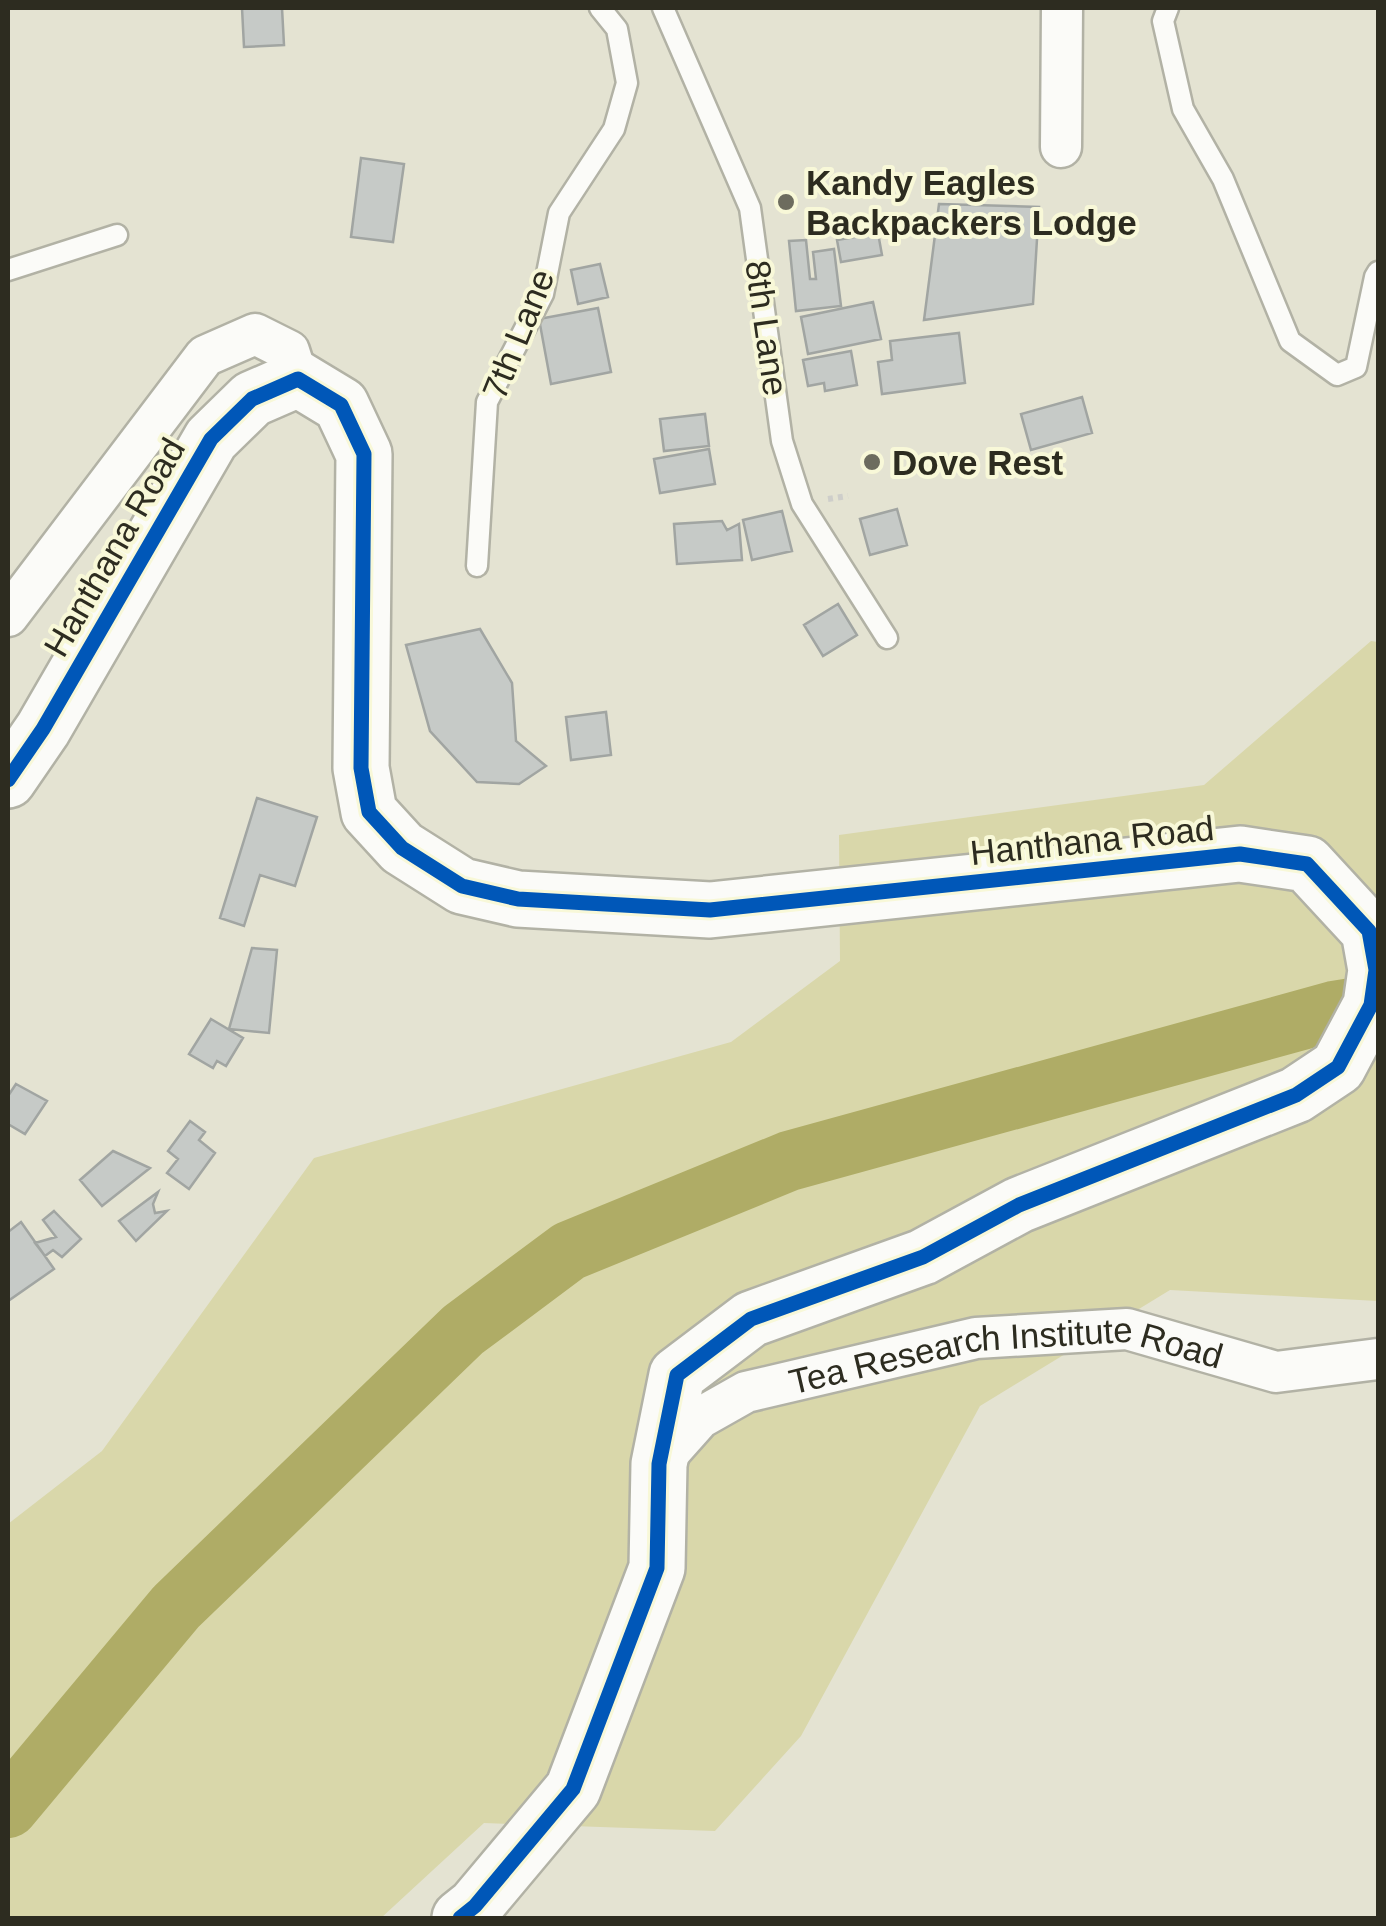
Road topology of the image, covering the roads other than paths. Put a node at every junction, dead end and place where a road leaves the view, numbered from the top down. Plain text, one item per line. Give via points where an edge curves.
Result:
1 (600, 8) edge
2 (663, 8) edge
3 (1062, 8) edge
4 (1168, 8) edge
5 (1061, 147) dead end
6 (117, 235) dead end
7 (8, 270) edge
8 (1378, 272) edge
9 (298, 379) junction
10 (477, 566) dead end
11 (8, 616) edge
12 (887, 638) dead end
13 (8, 780) edge
14 (1378, 1359) edge
15 (658, 1464) junction
16 (460, 1918) edge

1 - 10 lane, 7th Lane via 617,29 627,83 614,129 559,213 543,294 487,402
2 - 12 lane, 8th Lane via 750,208 782,441 802,504
3 - 5 street
4 - 8 lane via 1163,21 1183,109 1224,179 1290,341 1337,375 1356,366
6 - 7 lane
9 - 11 street via 289,351 255,334 205,356
9 - 13 street, Hanthana Road via 252,399 211,439
9 - 15 street, Hanthana Road via 341,405 364,454 361,768 369,812 402,848 462,886 518,900 710,910 1240,854 1308,864 1369,931 1376,970 1371,1005 1338,1067 1296,1095 1019,1205 924,1258 750,1319 677,1375
14 - 15 street, Tea Research Institute Road via 1276,1372 1127,1328 976,1338 746,1392 700,1418
15 - 16 street, Hanthana Road via 657,1568 573,1789

